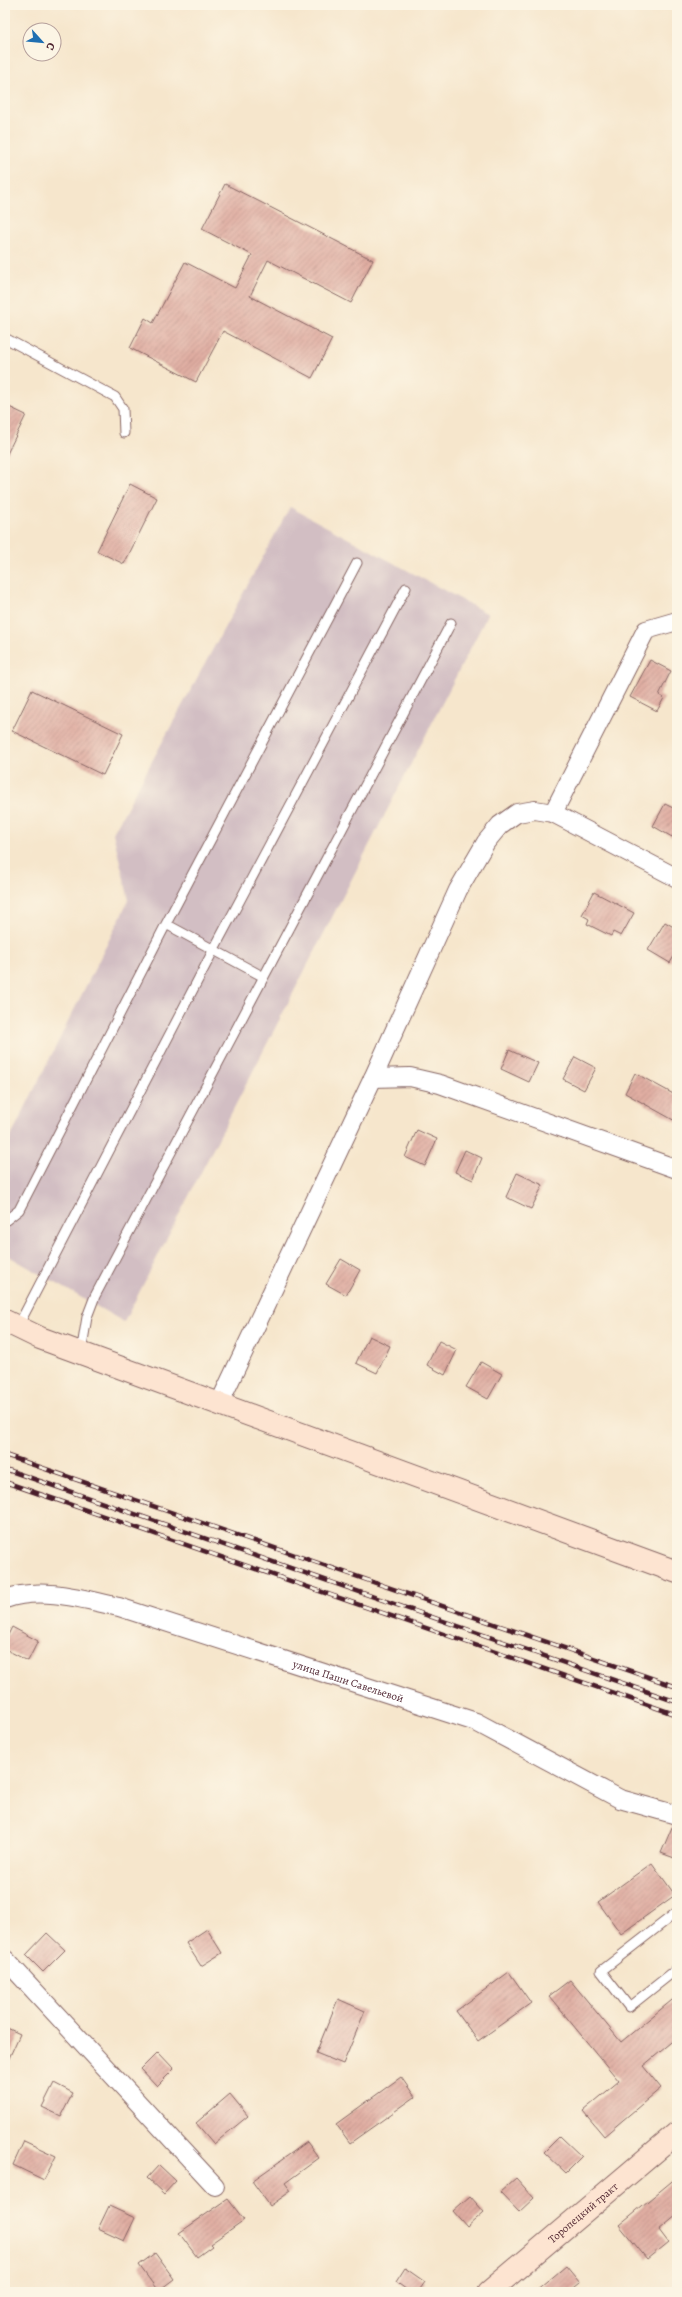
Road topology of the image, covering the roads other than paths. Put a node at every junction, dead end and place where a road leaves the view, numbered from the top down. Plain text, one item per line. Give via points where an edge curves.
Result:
1 (5, 338) edge
2 (124, 433) dead end
3 (357, 563) dead end
4 (406, 588) dead end
5 (677, 621) edge
6 (451, 623) dead end
7 (553, 813) junction
8 (677, 878) edge
9 (166, 924) junction
10 (214, 949) junction
11 (262, 976) junction
12 (373, 1078) junction
13 (677, 1169) edge
14 (5, 1221) edge
15 (11, 1324) edge
16 (81, 1353) junction
17 (219, 1404) junction
18 (677, 1572) edge
19 (10, 1594) edge
20 (677, 1815) edge
21 (677, 1912) edge
22 (5, 1959) edge
23 (677, 1969) edge
24 (677, 2133) edge
25 (215, 2186) dead end
26 (490, 2292) edge

1 - 2 lane via 115,398 123,409
3 - 9 lane
4 - 10 lane
5 - 7 street via 646,630
6 - 11 lane
7 - 8 street
7 - 12 street via 535,810 517,813 500,825 486,842 458,890
9 - 10 lane
9 - 14 lane via 19,1210
10 - 11 lane
10 - 15 lane
11 - 16 lane via 95,1296 87,1317
12 - 13 street via 410,1077 440,1084
12 - 17 street
15 - 16 street
16 - 17 street
17 - 18 street
19 - 20 street, улица Паши Савельевой via 65,1595 119,1607 476,1722 620,1799
21 - 23 lane via 601,1971 629,2007
22 - 25 street
24 - 26 street, Торопецкий тракт

